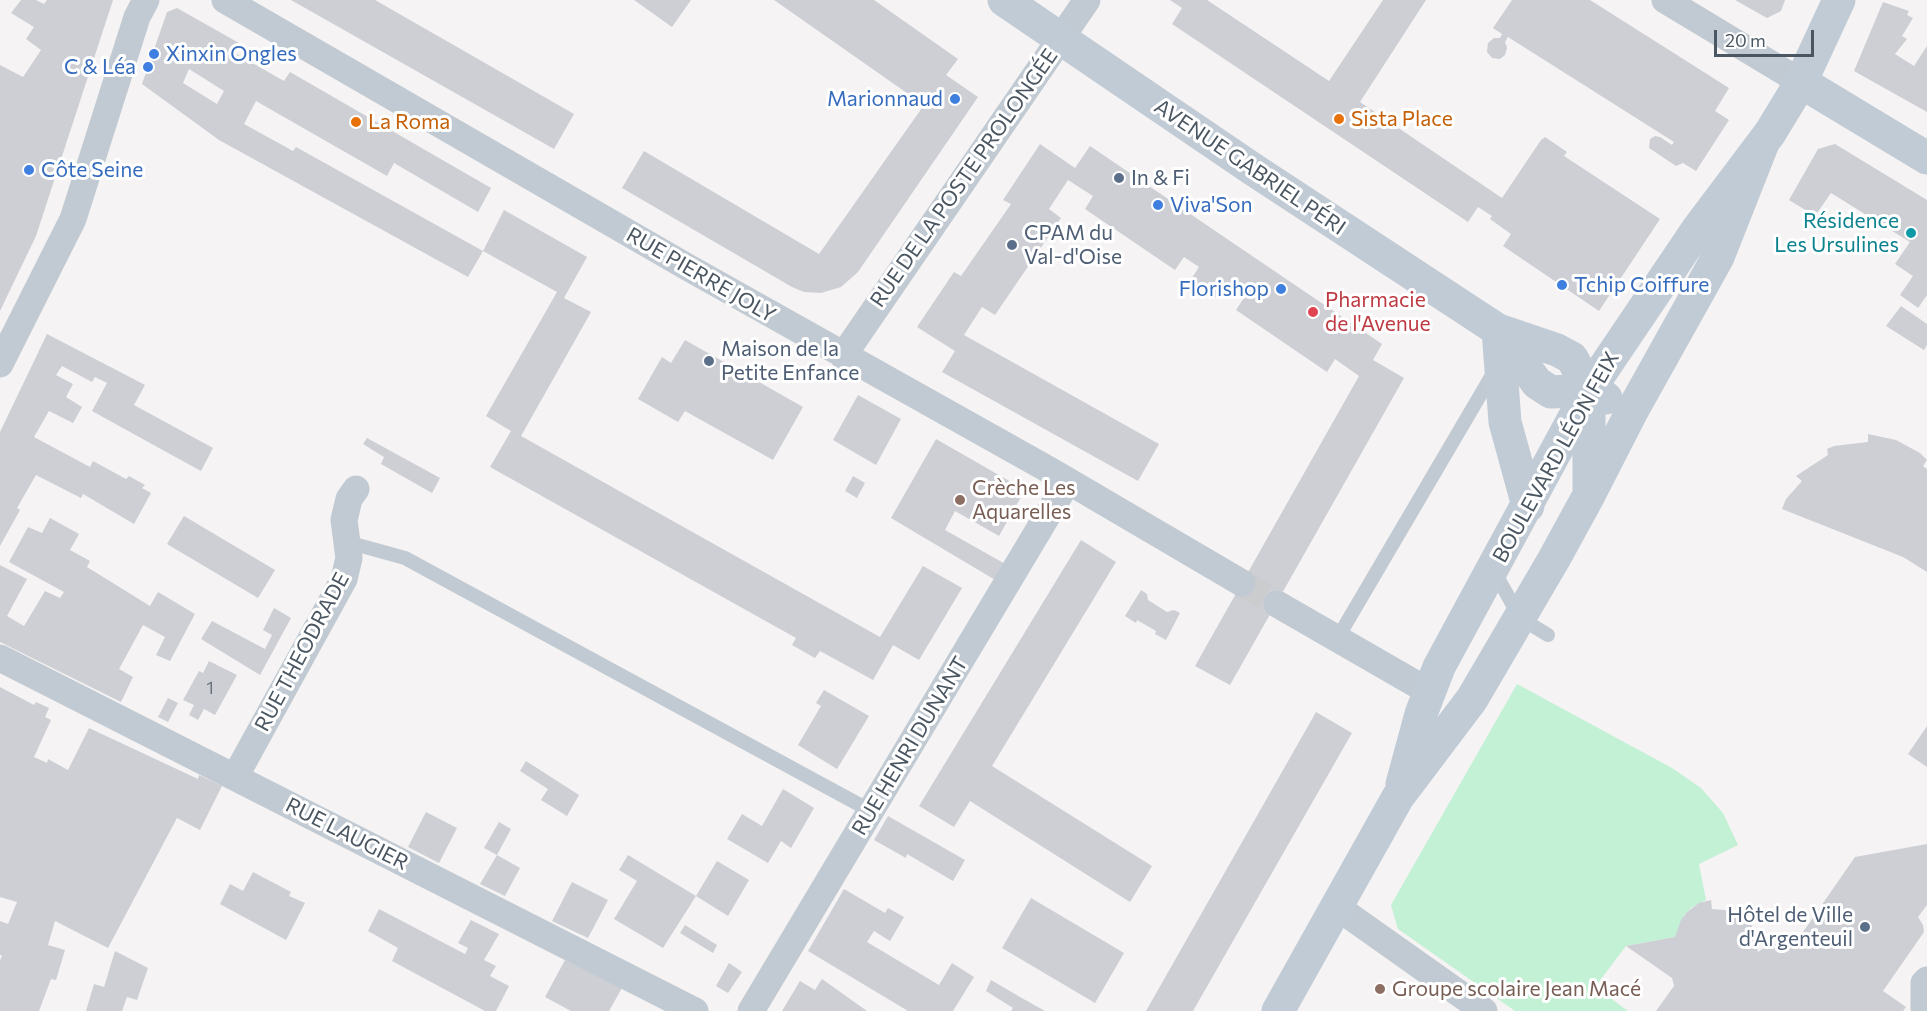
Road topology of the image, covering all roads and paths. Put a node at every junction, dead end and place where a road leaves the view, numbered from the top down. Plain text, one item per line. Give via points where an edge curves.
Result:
1 (146, 0) edge
2 (225, 0) edge
3 (1004, 0) edge
4 (1087, 0) edge
5 (1665, 0) edge
6 (1839, 0) edge
7 (1060, 39) junction
8 (1801, 82) junction
9 (1763, 143) junction
10 (1927, 158) edge
11 (1500, 345) junction
12 (843, 356) junction
13 (0, 364) edge
14 (1589, 390) junction
15 (1632, 411) junction
16 (1068, 481) junction
17 (356, 489) dead end
18 (1589, 495) junction
19 (1528, 506) junction
20 (346, 542) junction
21 (1493, 569) junction
22 (1242, 583) tunnel mouth
23 (1277, 604) tunnel mouth
24 (1521, 618) junction
25 (1548, 635) dead end
26 (1337, 639) junction
27 (0, 658) edge
28 (1428, 691) junction
29 (235, 777) junction
30 (1398, 797) junction
31 (871, 811) junction
32 (1337, 907) junction
33 (1925, 982) edge
34 (695, 1011) edge
35 (751, 1011) edge
36 (1278, 1011) edge
37 (1484, 1011) edge
38 (1927, 1011) edge

1 - 13 street via 137,17 73,219
2 - 12 street, RUE PIERRE JOLY
3 - 7 main road, AVENUE GABRIEL PÉRI
4 - 7 street, RUE DE LA POSTE PROLONGÉE
5 - 8 street
6 - 8 main road, BOULEVARD LÉON FEIX
7 - 11 main road, AVENUE GABRIEL PÉRI via 1263,176
7 - 12 street, RUE DE LA POSTE PROLONGÉE
8 - 9 main road, BOULEVARD LÉON FEIX
8 - 10 main road
9 - 14 main road, BOULEVARD LÉON FEIX via 1697,230
9 - 15 main road, BOULEVARD LÉON FEIX via 1718,257
11 - 14 main road, AVENUE GABRIEL PÉRI via 1551,392
11 - 19 main road via 1505,422
11 - 26 lane
12 - 16 street, RUE PIERRE JOLY
14 - 15 main road, AVENUE GABRIEL PÉRI
14 - 18 main road
14 - 19 main road, BOULEVARD LÉON FEIX
15 - 18 main road, BOULEVARD LÉON FEIX
16 - 22 street, RUE PIERRE JOLY
16 - 31 street, RUE HENRI DUNANT
17 - 20 street, RUE THEODRADE via 344,520
18 - 24 main road, BOULEVARD LÉON FEIX
19 - 21 main road, BOULEVARD LÉON FEIX
20 - 29 street, RUE THEODRADE via 349,558 344,579
20 - 31 lane via 405,558
21 - 24 lane
21 - 28 main road, BOULEVARD LÉON FEIX
23 - 26 street
24 - 25 lane
24 - 30 main road, BOULEVARD LÉON FEIX via 1472,699
26 - 28 street
27 - 29 street, RUE LAUGIER
28 - 30 main road, BOULEVARD LÉON FEIX
29 - 34 street, RUE LAUGIER
30 - 32 main road, BOULEVARD LÉON FEIX
31 - 35 street, RUE HENRI DUNANT
32 - 36 main road, BOULEVARD LÉON FEIX
32 - 37 street
33 - 38 street

